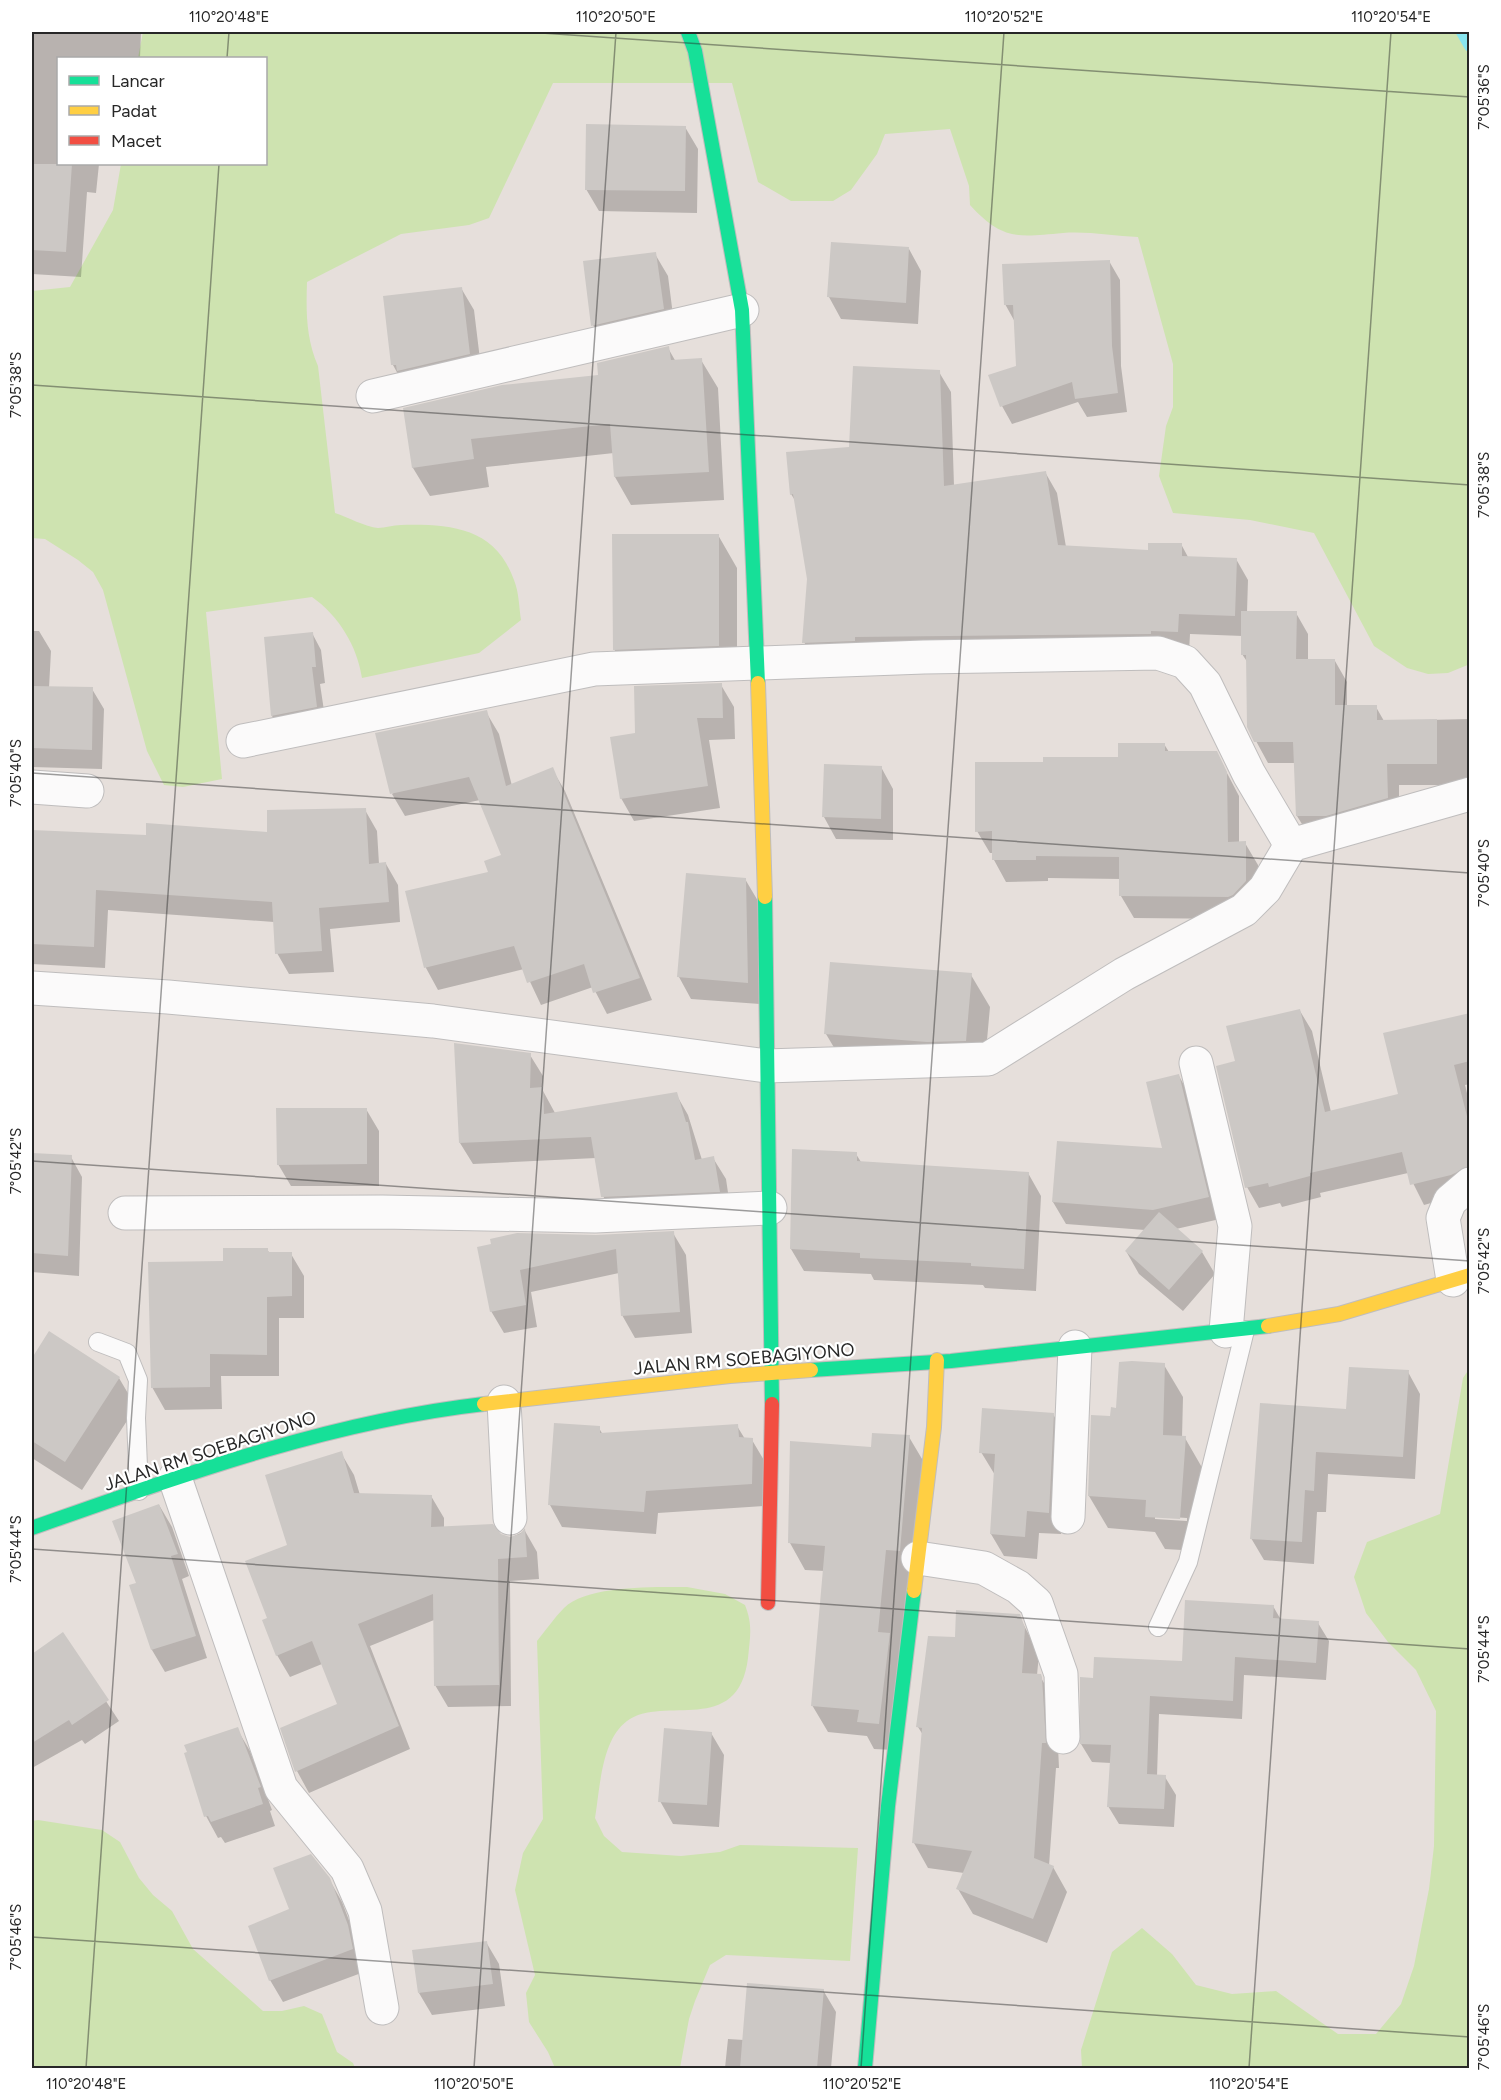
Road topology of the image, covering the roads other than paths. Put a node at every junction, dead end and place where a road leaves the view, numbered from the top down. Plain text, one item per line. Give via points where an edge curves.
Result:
1 (688, 32) edge
2 (742, 310) junction
3 (373, 396) dead end
4 (758, 664) junction
5 (243, 741) dead end
6 (32, 787) edge
7 (87, 791) dead end
8 (1470, 794) edge
9 (1291, 844) junction
10 (32, 988) edge
11 (1196, 1064) dead end
12 (766, 1066) junction
13 (1470, 1184) edge
14 (770, 1208) junction
15 (125, 1213) dead end
16 (1461, 1278) edge
17 (1235, 1330) junction
18 (98, 1342) dead end
19 (1075, 1347) junction
20 (937, 1360) junction
21 (773, 1372) junction
22 (504, 1402) junction
23 (175, 1478) junction
24 (139, 1491) junction
25 (1068, 1517) dead end
26 (510, 1518) dead end
27 (32, 1528) edge
28 (918, 1558) junction
29 (768, 1604) dead end
30 (1158, 1627) dead end
31 (1063, 1737) dead end
32 (382, 2008) dead end
33 (865, 2068) edge

1 - 2 street via 695,51
2 - 3 street
2 - 4 street
4 - 5 street via 594,669
4 - 9 street via 1158,653 1185,662 1205,684 1249,774
4 - 12 street
6 - 7 street
8 - 9 street
9 - 12 street via 1265,889 1244,910 1124,974 988,1059
10 - 12 street via 433,1021
11 - 17 street via 1235,1226
12 - 14 street
13 - 16 street via 1450,1201 1443,1218
14 - 15 street via 595,1216
14 - 21 street
16 - 17 street, JALAN RM SOEBAGIYONO via 1339,1314
17 - 19 street, JALAN RM SOEBAGIYONO
17 - 30 lane via 1188,1562
18 - 24 lane via 127,1353 138,1380
19 - 20 street, JALAN RM SOEBAGIYONO
19 - 25 street
20 - 21 street, JALAN RM SOEBAGIYONO
20 - 28 street via 934,1426
21 - 22 street, JALAN RM SOEBAGIYONO
21 - 29 street
22 - 23 street, JALAN RM SOEBAGIYONO via 323,1433
22 - 26 street
23 - 24 street, JALAN RM SOEBAGIYONO
23 - 32 street via 280,1788 347,1869 365,1911
24 - 27 street, JALAN RM SOEBAGIYONO
28 - 31 street via 984,1568 1018,1587 1036,1603 1062,1674
28 - 33 street via 888,1806

